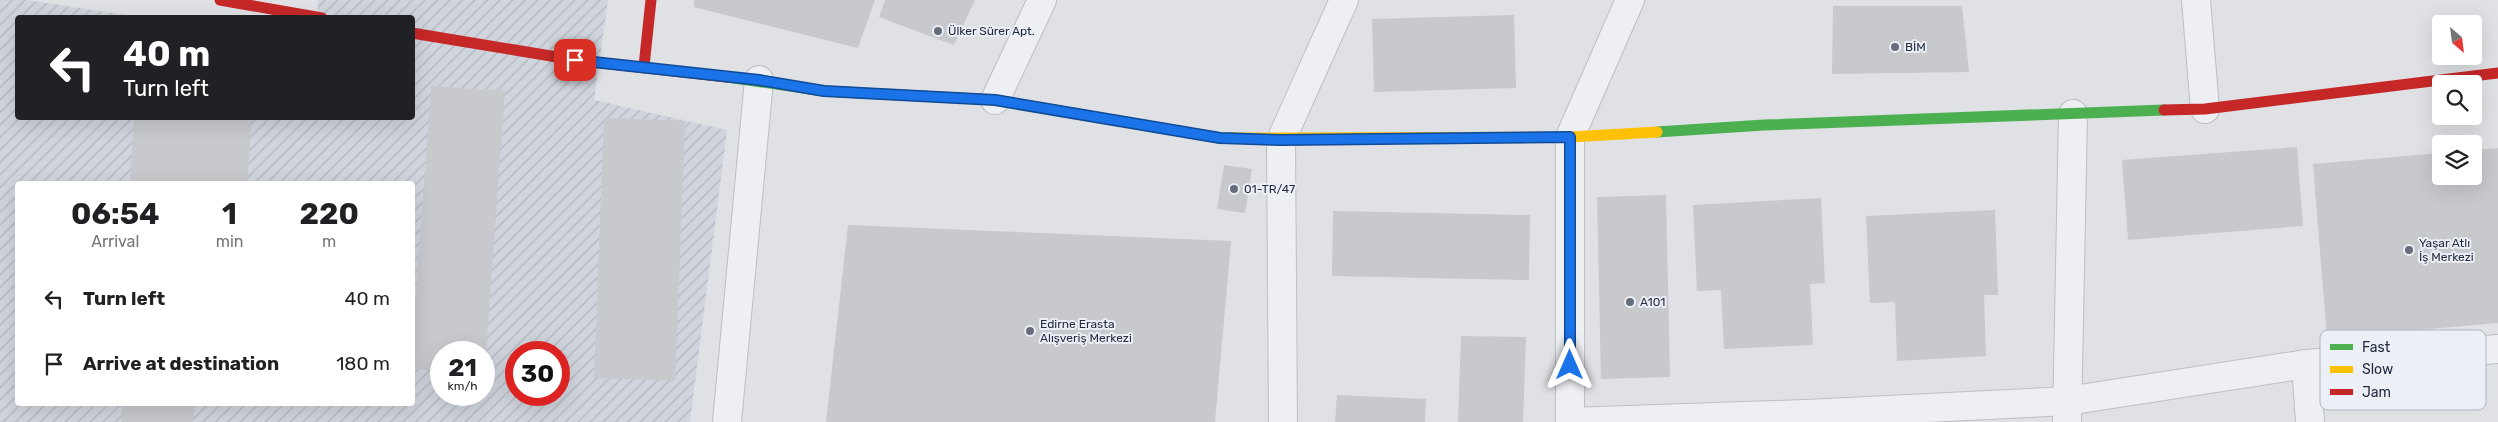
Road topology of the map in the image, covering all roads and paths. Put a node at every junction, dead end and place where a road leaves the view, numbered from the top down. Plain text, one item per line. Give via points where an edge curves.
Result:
1 (220, 0) edge
2 (651, 0) edge
3 (1042, 0) edge
4 (1344, 0) edge
5 (1630, 0) edge
6 (2196, 0) edge
7 (270, 4) edge
8 (311, 15) edge
9 (415, 33) edge
10 (644, 66) junction
11 (2498, 73) edge
12 (759, 80) junction
13 (995, 100) junction
14 (2205, 109) junction
15 (2073, 114) junction
16 (1570, 137) junction
17 (1281, 140) junction
18 (2320, 363) edge
19 (2306, 364) junction
20 (2067, 411) edge
21 (1806, 418) edge
22 (727, 422) edge
23 (1283, 422) edge
24 (1570, 422) edge
25 (2310, 422) edge

1 - 7 street
2 - 10 street
3 - 13 street
4 - 17 street
5 - 16 street
6 - 14 street
7 - 8 street
9 - 10 street via 575,60
10 - 12 street
11 - 14 street
12 - 13 street via 824,91
12 - 22 street
13 - 17 street via 1220,138
14 - 15 street
15 - 16 street via 1764,125
15 - 20 street
16 - 17 street
16 - 24 street
17 - 23 street
18 - 19 street
19 - 20 street
19 - 25 street
20 - 21 street
21 - 24 street

